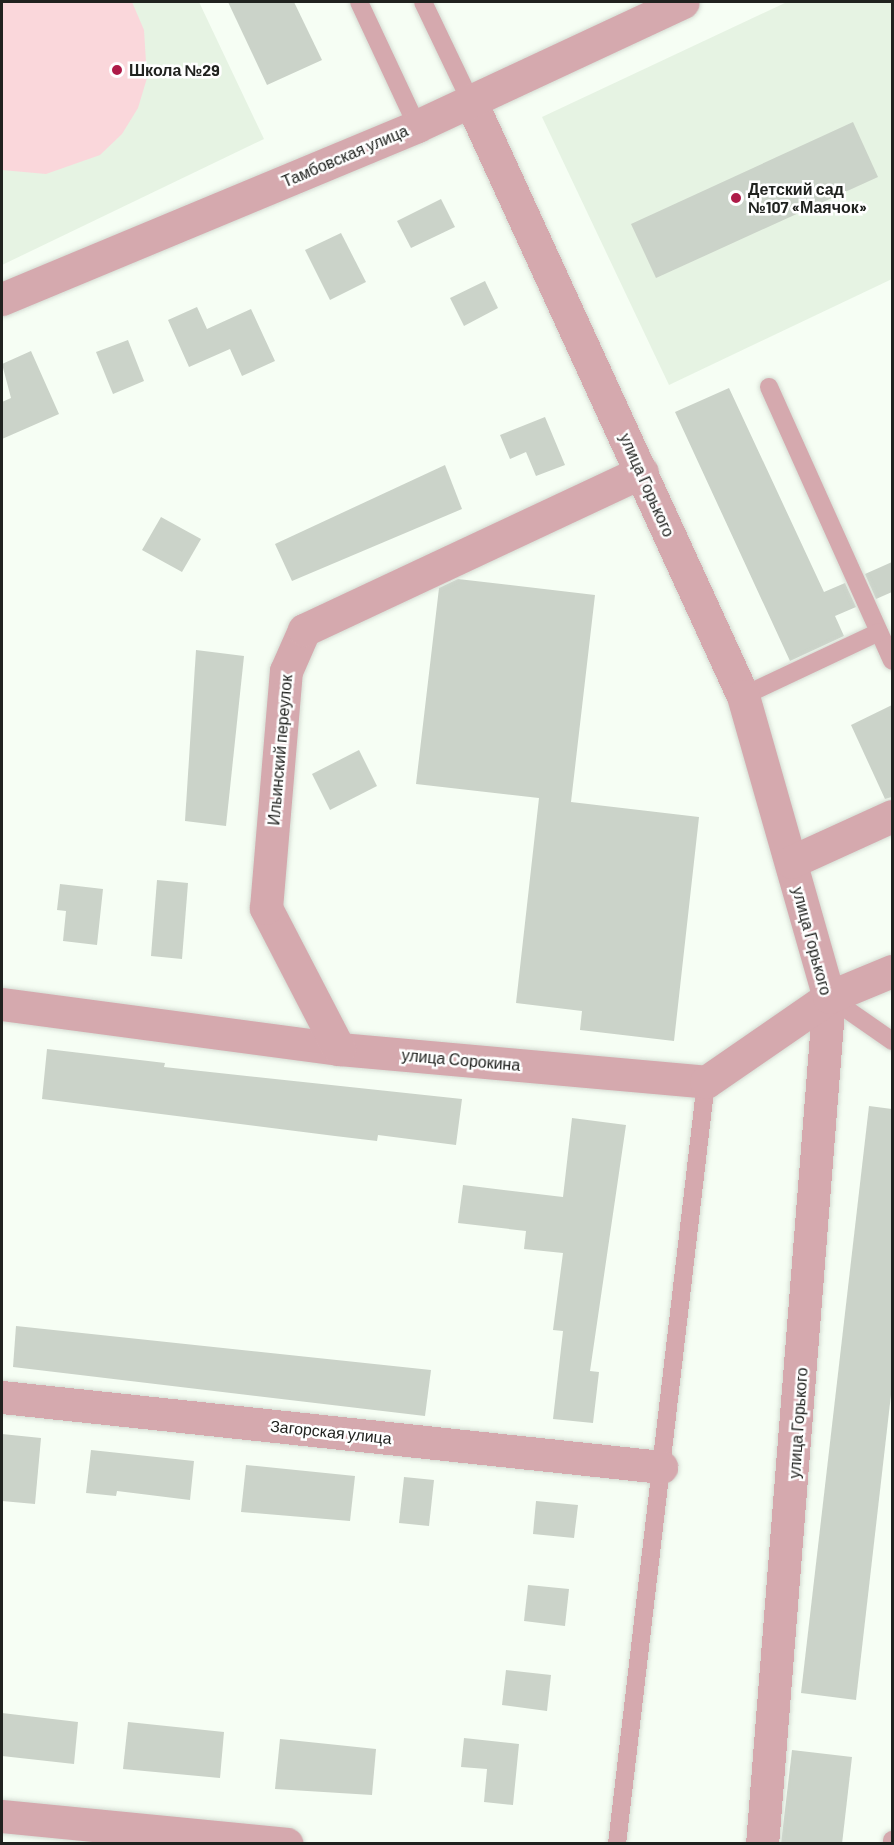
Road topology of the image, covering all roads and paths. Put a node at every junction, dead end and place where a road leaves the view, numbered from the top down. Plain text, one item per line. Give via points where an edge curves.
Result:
1 (359, 2) edge
2 (423, 2) edge
3 (683, 2) edge
4 (471, 102) junction
5 (417, 126) junction
6 (2, 299) edge
7 (769, 387) dead end
8 (642, 472) junction
9 (879, 632) junction
10 (892, 661) edge
11 (743, 696) junction
12 (892, 816) edge
13 (790, 862) junction
14 (892, 971) edge
15 (829, 997) junction
16 (2, 1004) edge
17 (892, 1041) edge
18 (339, 1049) junction
19 (706, 1082) junction
20 (2, 1397) edge
21 (661, 1467) junction
22 (2, 1816) edge
23 (287, 1844) edge
24 (617, 1844) edge
25 (762, 1844) edge

1 - 5 lane
2 - 4 lane
3 - 4 street, Тамбовская улица
4 - 5 street, Тамбовская улица
4 - 8 street, улица Горького
5 - 6 street, Тамбовская улица
7 - 9 lane
8 - 11 street, улица Горького
8 - 18 street, Ильинский переулок via 304,630 286,671 266,908
9 - 10 lane
9 - 11 lane
11 - 13 street, улица Горького
12 - 13 street
13 - 15 street, улица Горького
14 - 15 street
15 - 17 lane
15 - 19 street
15 - 25 street, улица Горького
16 - 18 street, улица Сорокина
18 - 19 street, улица Сорокина
19 - 21 lane
20 - 21 street, Загорская улица
21 - 24 lane
22 - 23 street

